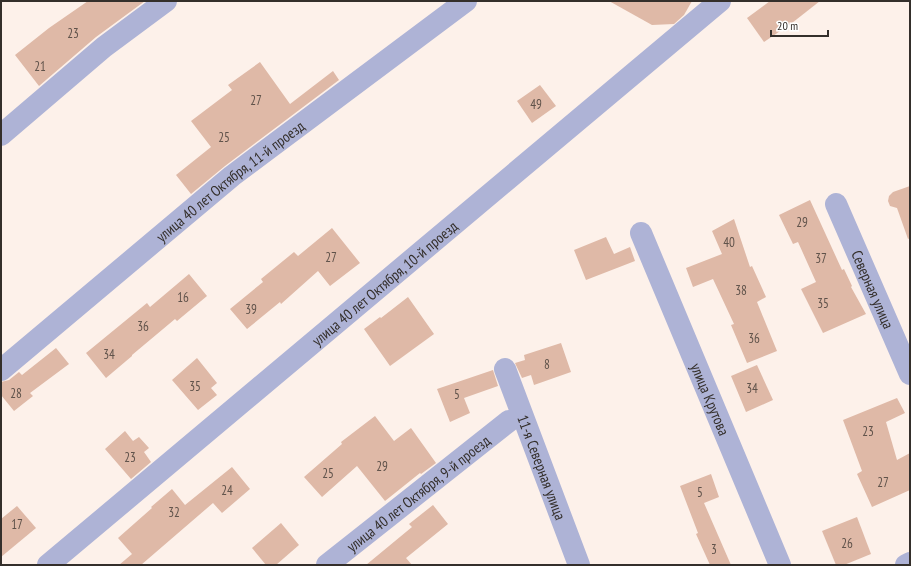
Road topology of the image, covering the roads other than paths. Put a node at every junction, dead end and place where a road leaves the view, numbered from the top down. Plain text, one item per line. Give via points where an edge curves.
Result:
1 (166, 1) edge
2 (466, 1) edge
3 (720, 1) edge
4 (1, 135) edge
5 (836, 204) dead end
6 (640, 233) dead end
7 (506, 369) dead end
8 (1, 370) edge
9 (910, 374) edge
10 (509, 421) dead end
11 (910, 563) edge
12 (48, 565) edge
13 (327, 565) edge
14 (579, 565) edge
15 (780, 565) edge
16 (906, 565) edge

1 - 4 street via 104,47
2 - 8 street, улица 40 лет Октября, 11-й проезд via 232,176
3 - 12 street, улица 40 лет Октября, 10-й проезд
5 - 9 street, Северная улица
6 - 15 street, улица Крутова
7 - 14 street, 11-я Северная улица
10 - 13 street, улица 40 лет Октября, 9-й проезд
11 - 16 street

